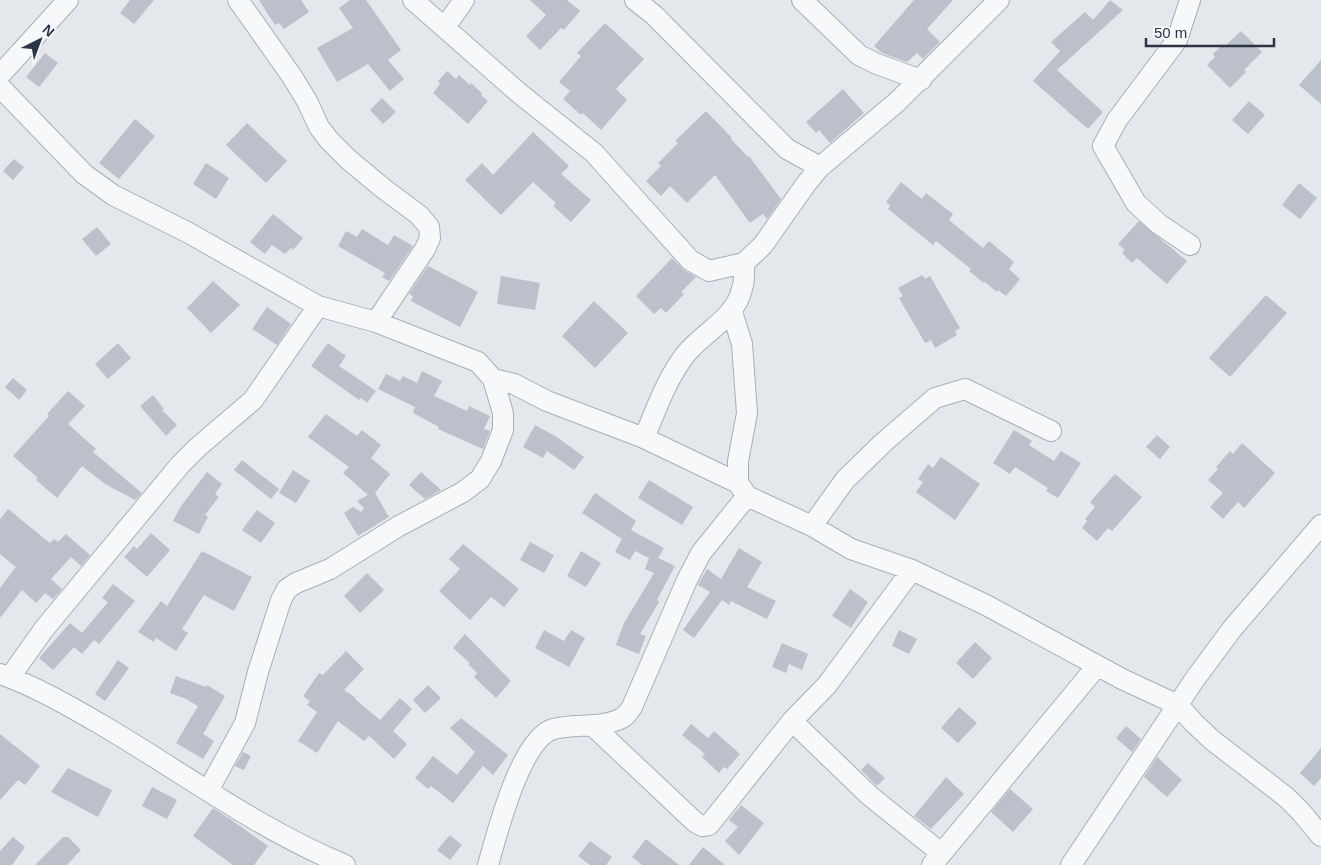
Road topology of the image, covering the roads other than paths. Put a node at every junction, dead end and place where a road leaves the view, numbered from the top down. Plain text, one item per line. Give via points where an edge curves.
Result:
1 (68, 0) edge
2 (238, 0) edge
3 (413, 0) edge
4 (464, 0) edge
5 (635, 0) edge
6 (802, 0) edge
7 (999, 0) edge
8 (1190, 0) edge
9 (445, 28) junction
10 (0, 75) edge
11 (921, 80) junction
12 (0, 87) edge
13 (820, 167) junction
14 (1190, 245) dead end
15 (744, 262) junction
16 (318, 306) junction
17 (732, 312) junction
18 (376, 322) junction
19 (493, 379) junction
20 (1051, 430) dead end
21 (644, 438) junction
22 (742, 489) junction
23 (1321, 524) edge
24 (812, 526) junction
25 (912, 570) junction
26 (1097, 666) junction
27 (5, 676) edge
28 (1178, 704) junction
29 (792, 722) junction
30 (592, 725) junction
31 (208, 791) junction
32 (1321, 836) edge
33 (317, 858) edge
34 (936, 859) edge
35 (345, 865) edge
36 (488, 865) edge
37 (1071, 865) edge

1 - 10 street
2 - 18 street via 291,75 329,140 356,166 419,215 428,227 430,238 426,249
3 - 9 street
4 - 9 street
5 - 13 street via 654,15 787,149
6 - 11 street via 859,55
7 - 11 street
8 - 14 street via 1177,40 1117,120 1103,146 1136,203
9 - 15 street via 594,153 690,260 709,271
11 - 13 street
12 - 16 street via 84,174 113,195 187,232
13 - 15 street via 763,245
15 - 17 street via 742,290
16 - 18 street
16 - 27 street via 252,400 180,465
17 - 21 street via 686,355 669,381
17 - 22 street via 742,344 747,413 738,461
18 - 19 street via 478,362
19 - 21 street via 514,384 547,401
19 - 31 street via 503,413 503,430 480,479 330,569 288,589 281,600 245,723
20 - 24 street via 965,389 935,398 845,480
21 - 22 street
22 - 24 street
22 - 30 street via 687,580 632,707 623,718
23 - 28 street via 1232,629
24 - 25 street via 851,549
25 - 26 street via 986,605
25 - 29 street via 828,685
26 - 28 street
26 - 34 street
27 - 31 street via 69,706
28 - 32 street via 1212,740 1286,797
28 - 37 street
29 - 30 street via 709,825 702,826
29 - 34 street
30 - 36 street via 554,729 543,734 534,745 506,805
31 - 33 street
33 - 35 street

